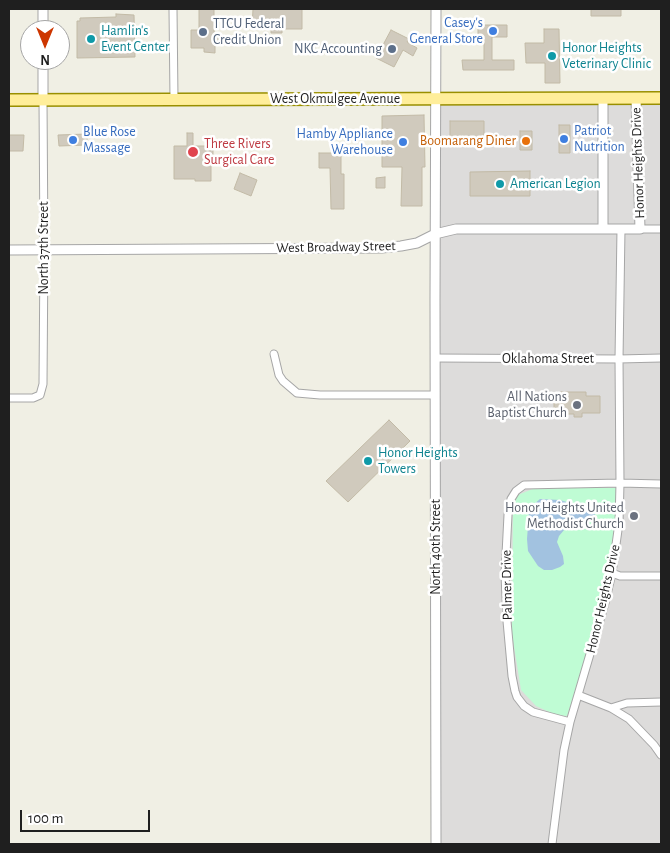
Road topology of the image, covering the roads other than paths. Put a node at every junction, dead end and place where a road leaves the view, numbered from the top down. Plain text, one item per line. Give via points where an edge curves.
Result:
1 (173, 9) edge
2 (436, 9) edge
3 (43, 70) edge
4 (602, 98) junction
5 (636, 98) junction
6 (661, 98) edge
7 (174, 99) junction
8 (436, 99) junction
9 (9, 100) edge
10 (43, 100) junction
11 (603, 228) junction
12 (621, 229) junction
13 (640, 229) junction
14 (661, 229) edge
15 (435, 234) junction
16 (9, 250) edge
17 (44, 250) junction
18 (274, 354) dead end
19 (435, 358) junction
20 (661, 358) edge
21 (619, 359) junction
22 (435, 395) junction
23 (9, 398) edge
24 (620, 483) junction
25 (661, 484) edge
26 (612, 573) junction
27 (661, 576) edge
28 (578, 695) junction
29 (661, 702) edge
30 (611, 708) junction
31 (570, 722) junction
32 (661, 756) edge
33 (436, 844) edge
34 (552, 844) edge

1 - 7 street
2 - 8 street, North 40th Street
3 - 10 street
4 - 5 main road, West Okmulgee Avenue
4 - 8 main road, West Okmulgee Avenue
4 - 11 street
5 - 6 main road, West Okmulgee Avenue
5 - 13 street, Honor Heights Drive
7 - 8 main road, West Okmulgee Avenue
7 - 10 main road, West Okmulgee Avenue
8 - 15 street, North 40th Street
9 - 10 main road, West Okmulgee Avenue
10 - 17 street, North 37th Street
11 - 12 street, West Broadway Street
11 - 15 street, West Broadway Street via 456,229
12 - 13 street, West Broadway Street
12 - 21 street, Honor Heights Drive
13 - 14 street, West Broadway Street
15 - 17 street, West Broadway Street via 417,243 382,248
15 - 19 street, North 40th Street
16 - 17 street, West Broadway Street
17 - 23 street, North 37th Street via 43,384 40,395 33,398
18 - 22 street via 279,375 297,393
19 - 21 street, Oklahoma Street
19 - 22 street, North 40th Street
20 - 21 street, Oklahoma Street
21 - 24 street, Honor Heights Drive
22 - 33 street, North 40th Street
24 - 25 street, Palmer Drive
24 - 26 street, Honor Heights Drive via 619,523
24 - 31 street, Palmer Drive via 524,485 511,499 505,574 515,691 521,702 533,712
26 - 27 street via 620,576
26 - 28 street, Honor Heights Drive
28 - 30 street
28 - 31 street, Honor Heights Drive
29 - 30 street via 627,703
30 - 32 street via 629,719
31 - 34 street, Honor Heights Drive

